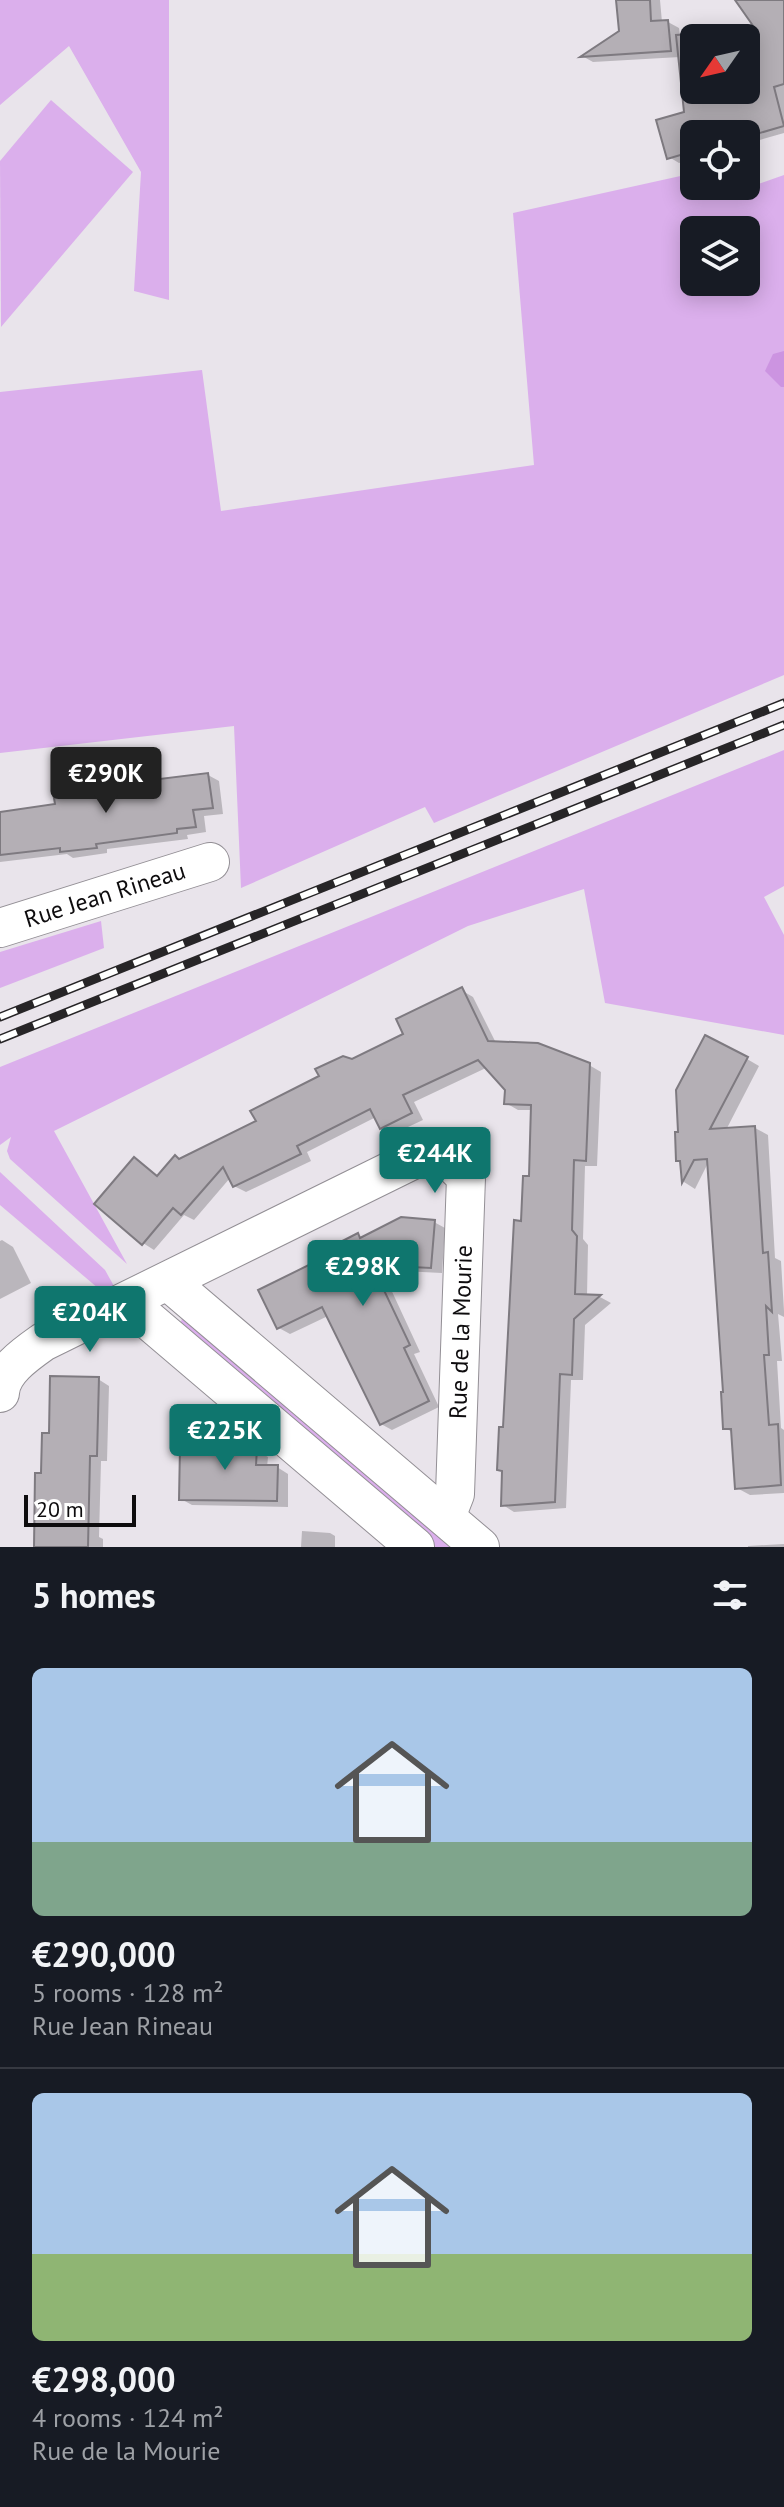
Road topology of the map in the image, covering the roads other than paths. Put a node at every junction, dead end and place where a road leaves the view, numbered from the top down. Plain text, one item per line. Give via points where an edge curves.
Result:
1 (210, 862) dead end
2 (0, 928) edge
3 (147, 1293) junction
4 (0, 1393) edge
5 (446, 1517) junction
6 (415, 1547) edge
7 (480, 1547) edge

1 - 2 street, Rue Jean Rineau
3 - 4 street via 43,1342 19,1360
3 - 5 street
3 - 5 street, Rue de la Mourie via 437,1148 466,1177 455,1494
3 - 6 street
5 - 7 street

